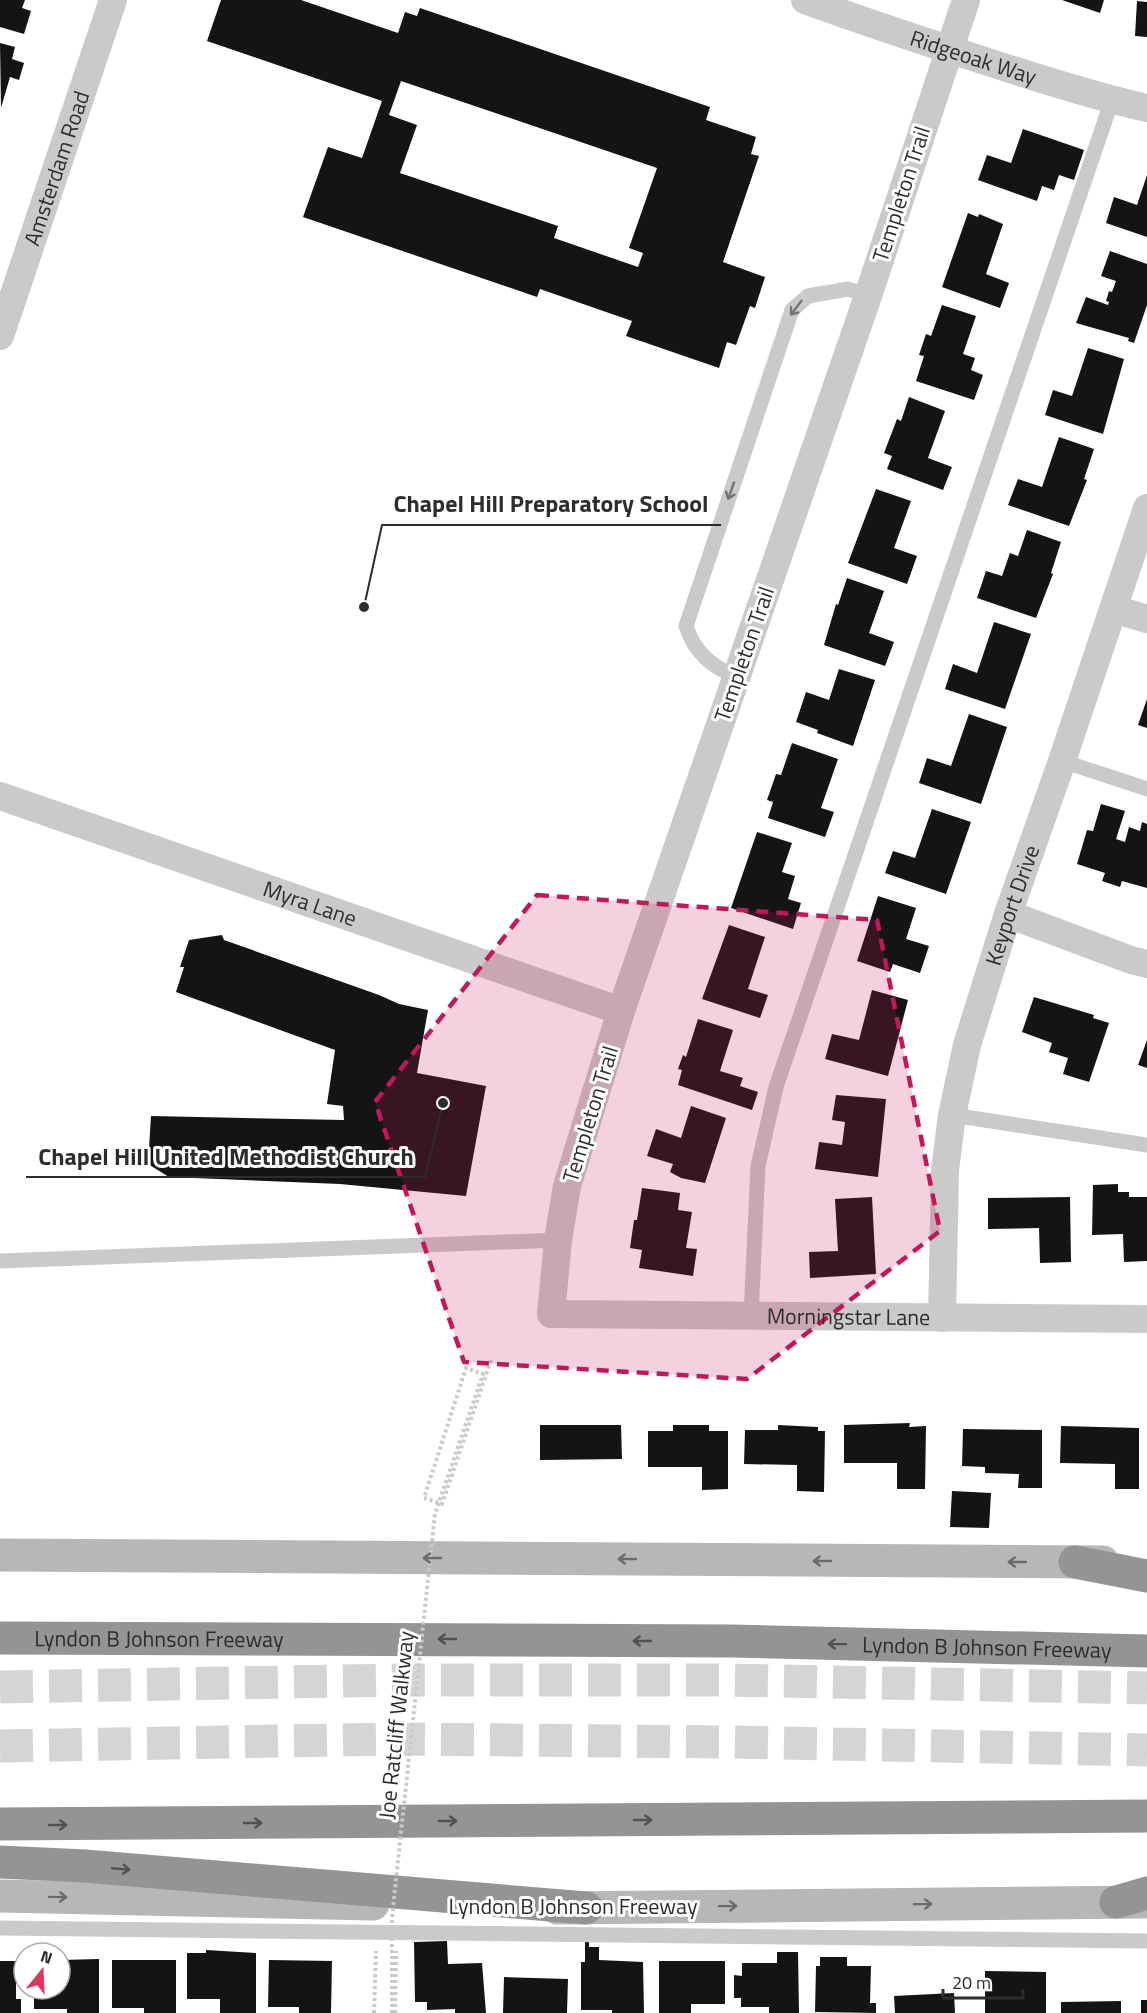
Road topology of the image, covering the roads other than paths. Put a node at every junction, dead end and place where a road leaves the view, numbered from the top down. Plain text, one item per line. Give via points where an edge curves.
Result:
1 (113, 0) edge
2 (805, 0) edge
3 (966, 0) edge
4 (949, 50) junction
5 (1112, 100) junction
6 (1147, 108) edge
7 (868, 296) junction
8 (0, 336) edge
9 (1147, 508) edge
10 (1114, 609) junction
11 (1147, 619) edge
12 (737, 676) junction
13 (1062, 761) junction
14 (1147, 789) edge
15 (0, 796) edge
16 (1008, 914) junction
17 (1147, 963) edge
18 (621, 1011) junction
19 (952, 1115) junction
20 (1147, 1145) edge
21 (558, 1240) junction
22 (0, 1261) edge
23 (551, 1314) joint
24 (751, 1316) junction
25 (942, 1318) junction
26 (1147, 1319) edge
27 (0, 1555) edge
28 (1075, 1562) junction
29 (1147, 1562) edge
30 (1147, 1576) edge
31 (0, 1638) edge
32 (1147, 1651) edge
33 (1147, 1816) edge
34 (0, 1824) edge
35 (0, 1863) edge
36 (1147, 1893) edge
37 (0, 1896) edge
38 (1131, 1902) edge
39 (586, 1908) junction
40 (0, 1928) edge
41 (1147, 1941) edge

1 - 8 street, Amsterdam Road
2 - 4 street, Ridgeoak Way
3 - 4 street, Templeton Trail
4 - 5 street, Ridgeoak Way
4 - 7 street, Templeton Trail
5 - 6 street, Ridgeoak Way
5 - 24 lane via 776,1087 758,1166
7 - 12 street, Templeton Trail
7 -> 12 lane via 848,289 807,296 792,310 686,626 692,643 719,670
9 - 10 street, Keyport Drive
10 - 11 street
10 - 13 street, Keyport Drive
12 - 18 street, Templeton Trail
13 - 14 lane
13 - 16 street, Keyport Drive
15 - 18 street, Myra Lane
16 - 17 street
16 - 19 street, Keyport Drive via 967,1045
18 - 21 street, Templeton Trail via 567,1186
19 - 20 lane
19 - 25 street, Keyport Drive via 945,1170
21 - 22 lane
21 - 23 street, Templeton Trail
23 - 24 street, Morningstar Lane
24 - 25 street, Morningstar Lane
25 - 26 street, Morningstar Lane
28 -> 27 main road
28 - 29 main road
28 - 30 highway
32 -> 31 highway, Lyndon B Johnson Freeway via 718,1641
34 -> 33 highway
35 -> 39 highway via 85,1866
36 - 38 highway
37 -> 39 main road, Lyndon B Johnson Freeway
39 -> 38 main road, Lyndon B Johnson Freeway
40 - 41 lane

